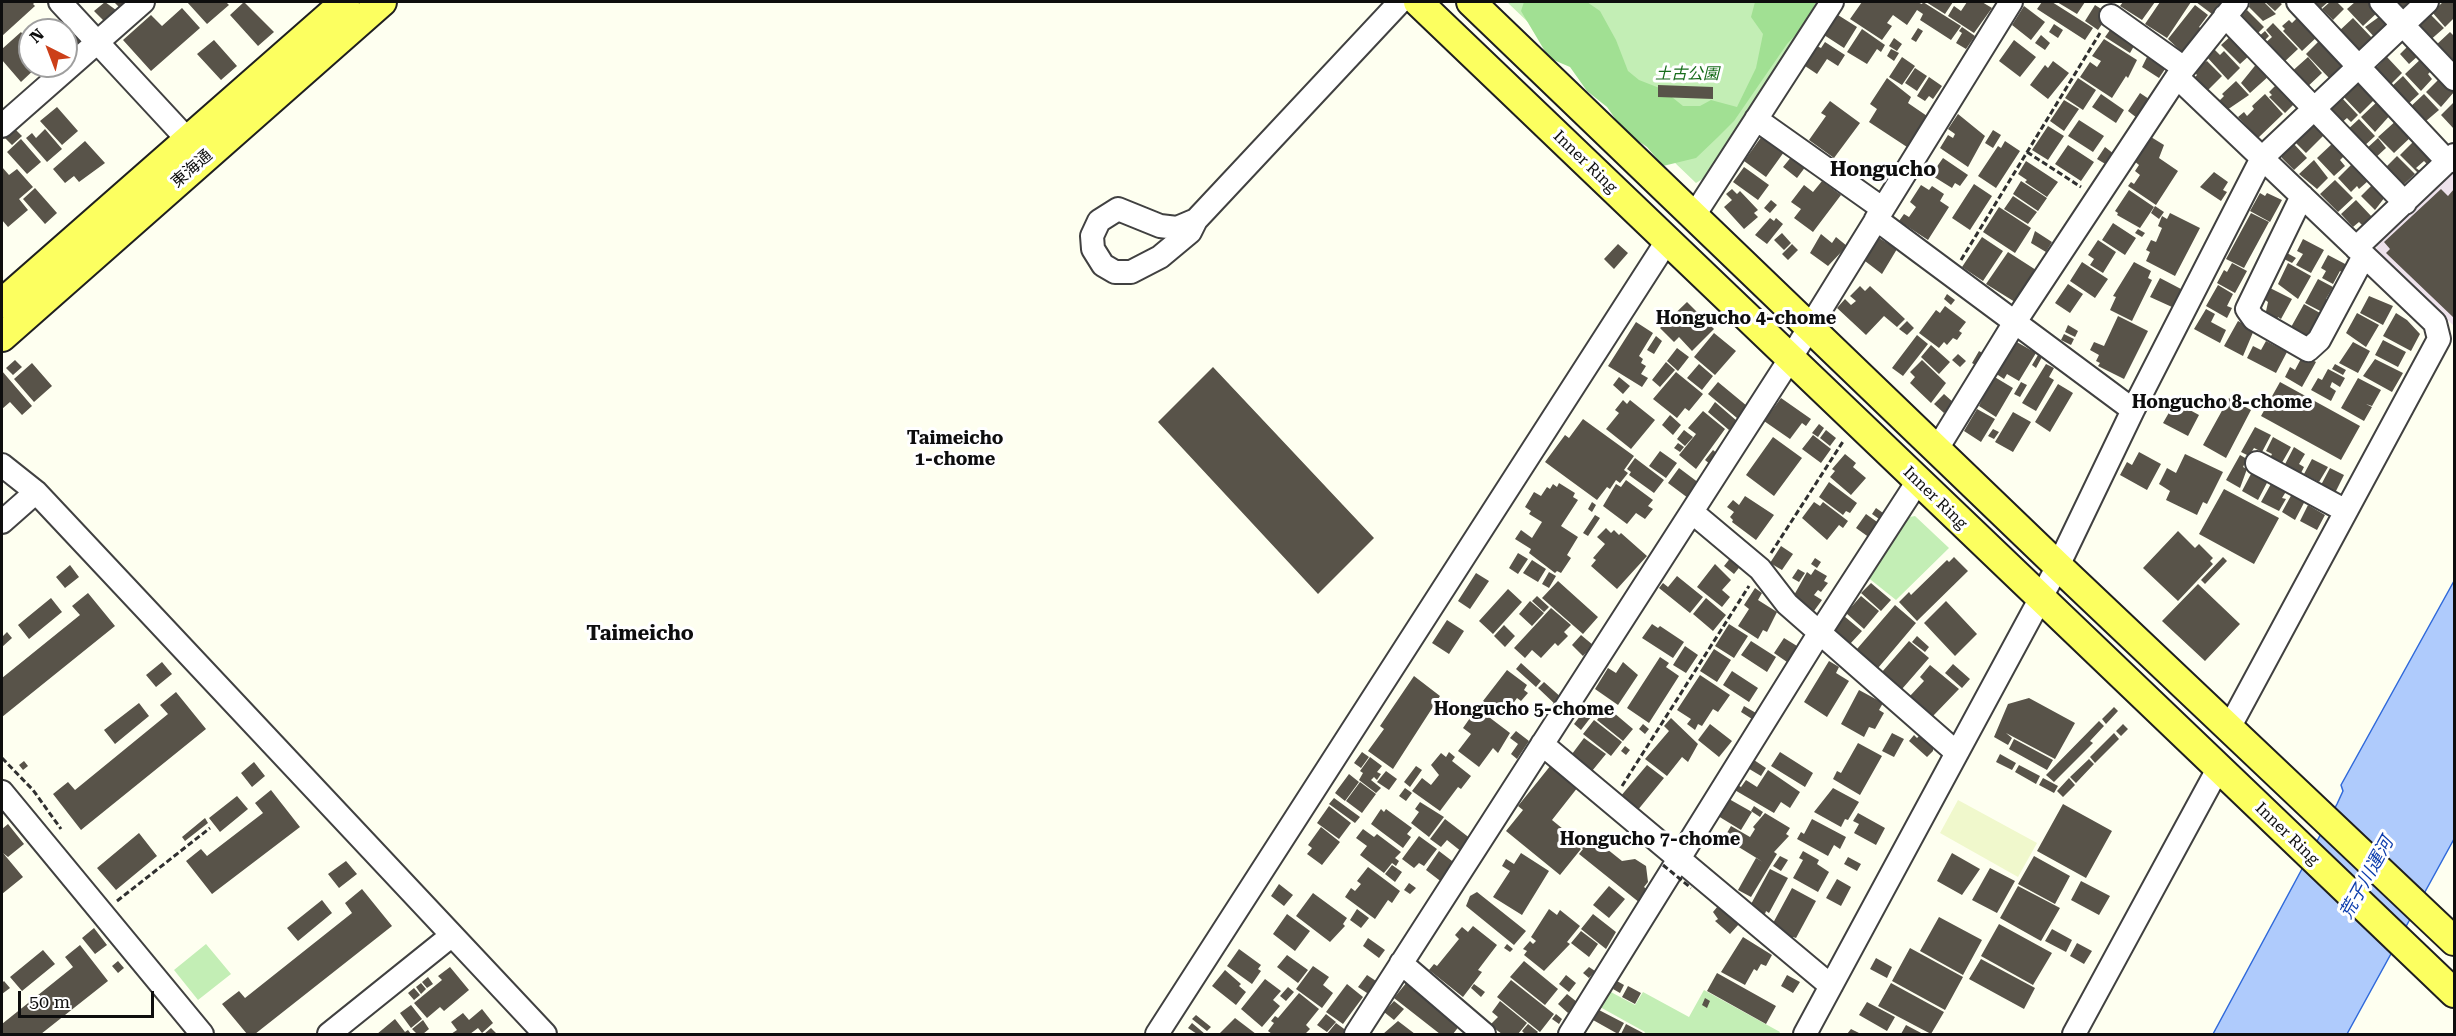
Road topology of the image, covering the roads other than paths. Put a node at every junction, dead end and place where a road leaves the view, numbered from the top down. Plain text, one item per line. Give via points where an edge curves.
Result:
1 (60, 2) edge
2 (143, 2) edge
3 (345, 2) edge
4 (382, 2) edge
5 (1400, 2) edge
6 (1418, 2) edge
7 (1472, 2) edge
8 (1832, 2) edge
9 (2011, 2) edge
10 (2298, 2) edge
11 (2381, 2) edge
12 (2427, 2) edge
13 (2231, 9) edge
14 (2111, 16) road end
15 (2403, 24) junction
16 (97, 42) junction
17 (2358, 67) junction
18 (2181, 72) junction
19 (2454, 79) edge
20 (2314, 108) junction
21 (1756, 119) junction
22 (2, 126) edge
23 (188, 140) junction
24 (2262, 158) junction
25 (2451, 159) edge
26 (2302, 196) junction
27 (2405, 202) junction
28 (1695, 214) junction
29 (1880, 214) junction
30 (1196, 220) dead end
31 (1667, 241) junction
32 (2360, 252) junction
33 (2, 303) edge
34 (2015, 322) junction
35 (1810, 326) junction
36 (2, 337) edge
37 (1790, 358) junction
38 (2133, 410) junction
39 (1936, 449) junction
40 (2257, 463) dead end
41 (2, 465) edge
42 (1918, 481) junction
43 (36, 492) junction
44 (2346, 511) junction
45 (1692, 512) junction
46 (2, 522) edge
47 (2058, 566) junction
48 (2041, 599) junction
49 (1820, 632) junction
50 (2229, 728) junction
51 (1542, 744) junction
52 (1957, 753) junction
53 (2218, 768) junction
54 (2, 792) edge
55 (1671, 862) junction
56 (451, 936) junction
57 (2454, 941) edge
58 (1401, 963) junction
59 (1831, 986) junction
60 (2454, 993) edge
61 (533, 1031) edge
62 (202, 1035) edge
63 (329, 1035) edge
64 (1157, 1035) edge
65 (1356, 1035) edge
66 (1484, 1035) edge
67 (1570, 1035) edge
68 (1804, 1035) edge
69 (2074, 1035) edge

1 - 16 street
2 - 16 street
3 - 23 main road, 東海通
4 - 36 main road, 東海通
5 - 30 street
6 - 31 main road, Inner Ring
7 - 28 main road
8 - 21 street
9 - 29 street
10 - 17 street
11 - 15 street
12 - 15 street
13 - 18 street
13 - 20 street
14 - 18 street
15 - 17 street
15 - 19 street
16 - 22 street
16 - 23 street
17 - 20 street
17 - 25 street
18 - 24 street
18 - 34 street
20 - 24 street
20 - 27 street
21 - 28 street
21 - 29 street
23 - 33 main road, 東海通
24 - 26 street
24 - 38 street
25 - 27 street
26 - 32 street
26 - 32 street via 2247,309 2254,319 2308,350 2319,340
27 - 32 street
28 - 35 main road
29 - 34 street
29 - 35 street
31 - 37 main road, Inner Ring
31 - 64 street
32 - 44 street via 2435,323 2439,339
34 - 38 street
34 - 39 street
35 - 37 street
35 - 39 main road
37 - 42 main road, Inner Ring
37 - 45 street
38 - 47 street
39 - 47 main road
40 - 44 street
41 - 43 street
42 - 48 main road, Inner Ring
42 - 49 street
43 - 46 street
43 - 56 street
44 - 50 street
45 - 49 street via 1760,569 1787,604
45 - 51 street
47 - 48 street
47 - 50 main road
48 - 52 street
48 - 53 main road, Inner Ring
49 - 52 street
49 - 55 street
50 - 57 main road
51 - 55 street via 1612,802
51 - 58 street
52 - 59 street
53 - 60 main road, Inner Ring
53 - 69 street
54 - 62 street
55 - 59 street
55 - 67 street
56 - 61 street
56 - 63 street
58 - 65 street
58 - 66 street
59 - 68 street

